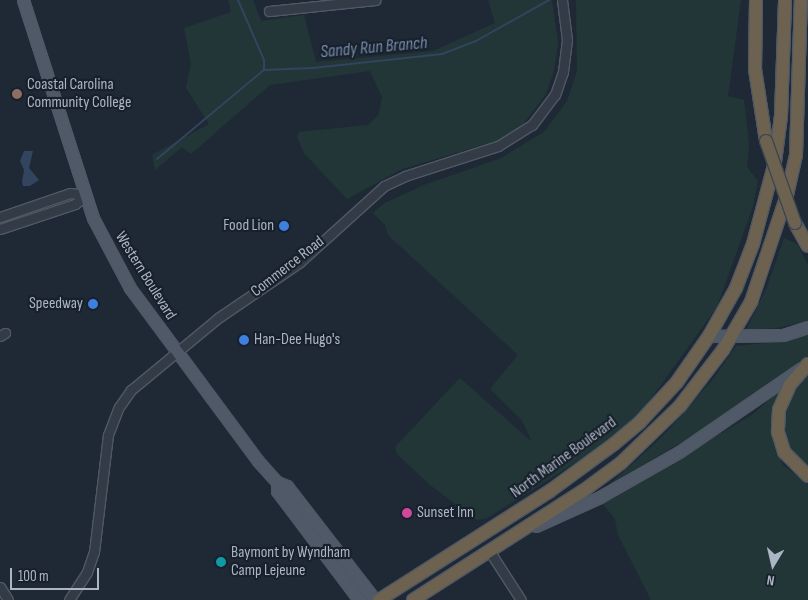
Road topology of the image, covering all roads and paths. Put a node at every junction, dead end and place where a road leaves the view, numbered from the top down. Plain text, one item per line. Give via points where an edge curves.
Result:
1 (23, 0) edge
2 (375, 0) edge
3 (562, 0) edge
4 (756, 0) edge
5 (785, 0) edge
6 (801, 0) edge
7 (304, 4) edge
8 (269, 11) dead end
9 (86, 195) junction
10 (0, 216) edge
11 (0, 229) edge
12 (808, 246) edge
13 (808, 327) edge
14 (709, 336) junction
15 (731, 336) junction
16 (175, 352) junction
17 (808, 363) edge
18 (808, 476) edge
19 (277, 482) junction
20 (516, 535) junction
21 (490, 552) junction
22 (0, 587) edge
23 (8, 600) edge
24 (69, 600) edge
25 (359, 600) edge
26 (375, 600) edge
27 (379, 600) edge
28 (413, 600) edge
29 (521, 600) edge

1 - 9 main road, Western Boulevard
2 - 7 street
3 - 16 street, Commerce Road via 567,40 563,72 555,95 532,125 498,146 384,186 300,262
4 - 12 highway, bridge via 755,69 766,141 795,223
5 - 14 highway, North Marine Boulevard via 781,116 775,162 753,244 736,288
6 - 15 highway via 796,155 788,195 751,302
7 - 8 street
9 - 10 street via 70,193
9 - 11 street via 75,204
9 - 16 main road, Western Boulevard via 107,249
13 - 15 main road via 783,335
14 - 15 main road
14 - 27 highway, North Marine Boulevard via 677,382 640,422 614,444 556,487
15 - 20 highway via 702,380 655,433 583,492
16 - 19 main road, Western Boulevard
16 - 24 street, Commerce Road via 131,390 113,421 107,443 94,552 87,572
17 - 18 highway via 790,385 779,410 778,432 784,452
17 - 20 main road via 651,468 598,498
19 - 25 main road, Western Boulevard via 277,491
19 - 26 main road, Western Boulevard via 287,486
20 - 21 highway
21 - 28 highway
21 - 29 street
22 - 23 street

